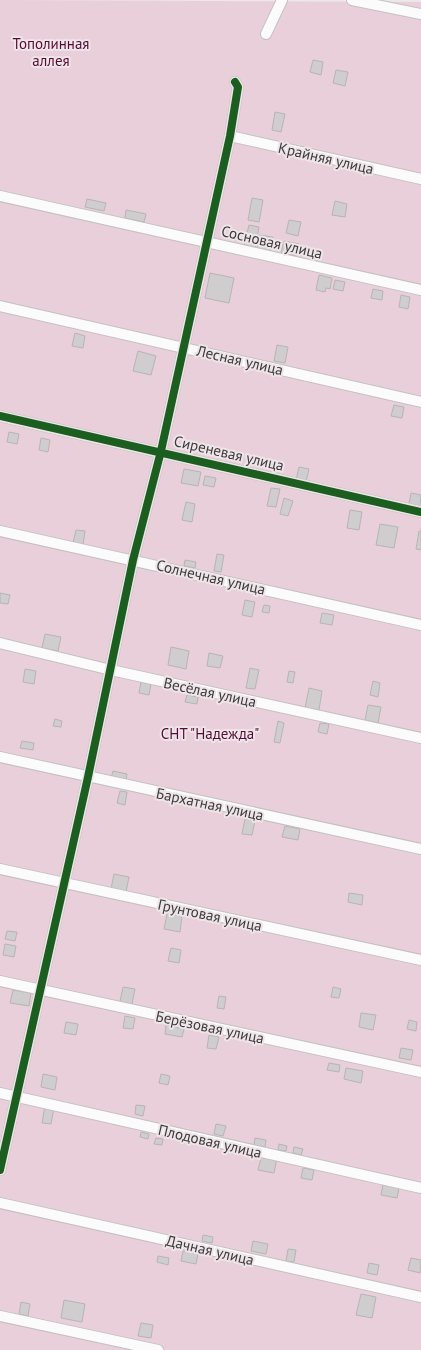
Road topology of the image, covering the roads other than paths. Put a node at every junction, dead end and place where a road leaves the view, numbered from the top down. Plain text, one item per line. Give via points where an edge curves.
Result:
1 (282, 0) edge
2 (352, 0) edge
3 (421, 14) edge
4 (266, 34) dead end
5 (235, 82) dead end
6 (230, 136) junction
7 (421, 179) edge
8 (0, 196) edge
9 (207, 240) junction
10 (421, 290) edge
11 (0, 306) edge
12 (183, 347) junction
13 (421, 402) edge
14 (0, 416) edge
15 (161, 451) junction
16 (421, 512) edge
17 (0, 531) edge
18 (133, 560) junction
19 (421, 625) edge
20 (0, 643) edge
21 (112, 670) junction
22 (421, 738) edge
23 (0, 757) edge
24 (88, 777) junction
25 (421, 849) edge
26 (0, 868) edge
27 (64, 883) junction
28 (421, 960) edge
29 (0, 981) edge
30 (41, 991) junction
31 (421, 1072) edge
32 (0, 1093) edge
33 (17, 1097) junction
34 (0, 1170) edge
35 (421, 1188) edge
36 (0, 1203) edge
37 (421, 1297) edge
38 (0, 1316) edge
39 (158, 1350) edge

1 - 4 street
2 - 3 street
5 - 6 street via 238,87
6 - 7 street, Крайняя улица
6 - 9 street
8 - 9 street, Сосновая улица
9 - 10 street, Сосновая улица
9 - 12 street
11 - 12 street, Лесная улица
12 - 13 street, Лесная улица
12 - 15 street
14 - 15 street, Сиреневая улица
15 - 16 street, Сиреневая улица
15 - 18 street
17 - 18 street, Солнечная улица
18 - 19 street, Солнечная улица
18 - 21 street
20 - 21 street, Весёлая улица
21 - 22 street, Весёлая улица
21 - 24 street
23 - 24 street, Бархатная улица
24 - 25 street, Бархатная улица
24 - 27 street
26 - 27 street, Грунтовая улица
27 - 28 street, Грунтовая улица
27 - 30 street
29 - 30 street, Берёзовая улица
30 - 31 street, Берёзовая улица
30 - 33 street
32 - 33 street, Плодовая улица
33 - 34 street
33 - 35 street, Плодовая улица
36 - 37 street, Дачная улица
38 - 39 street

